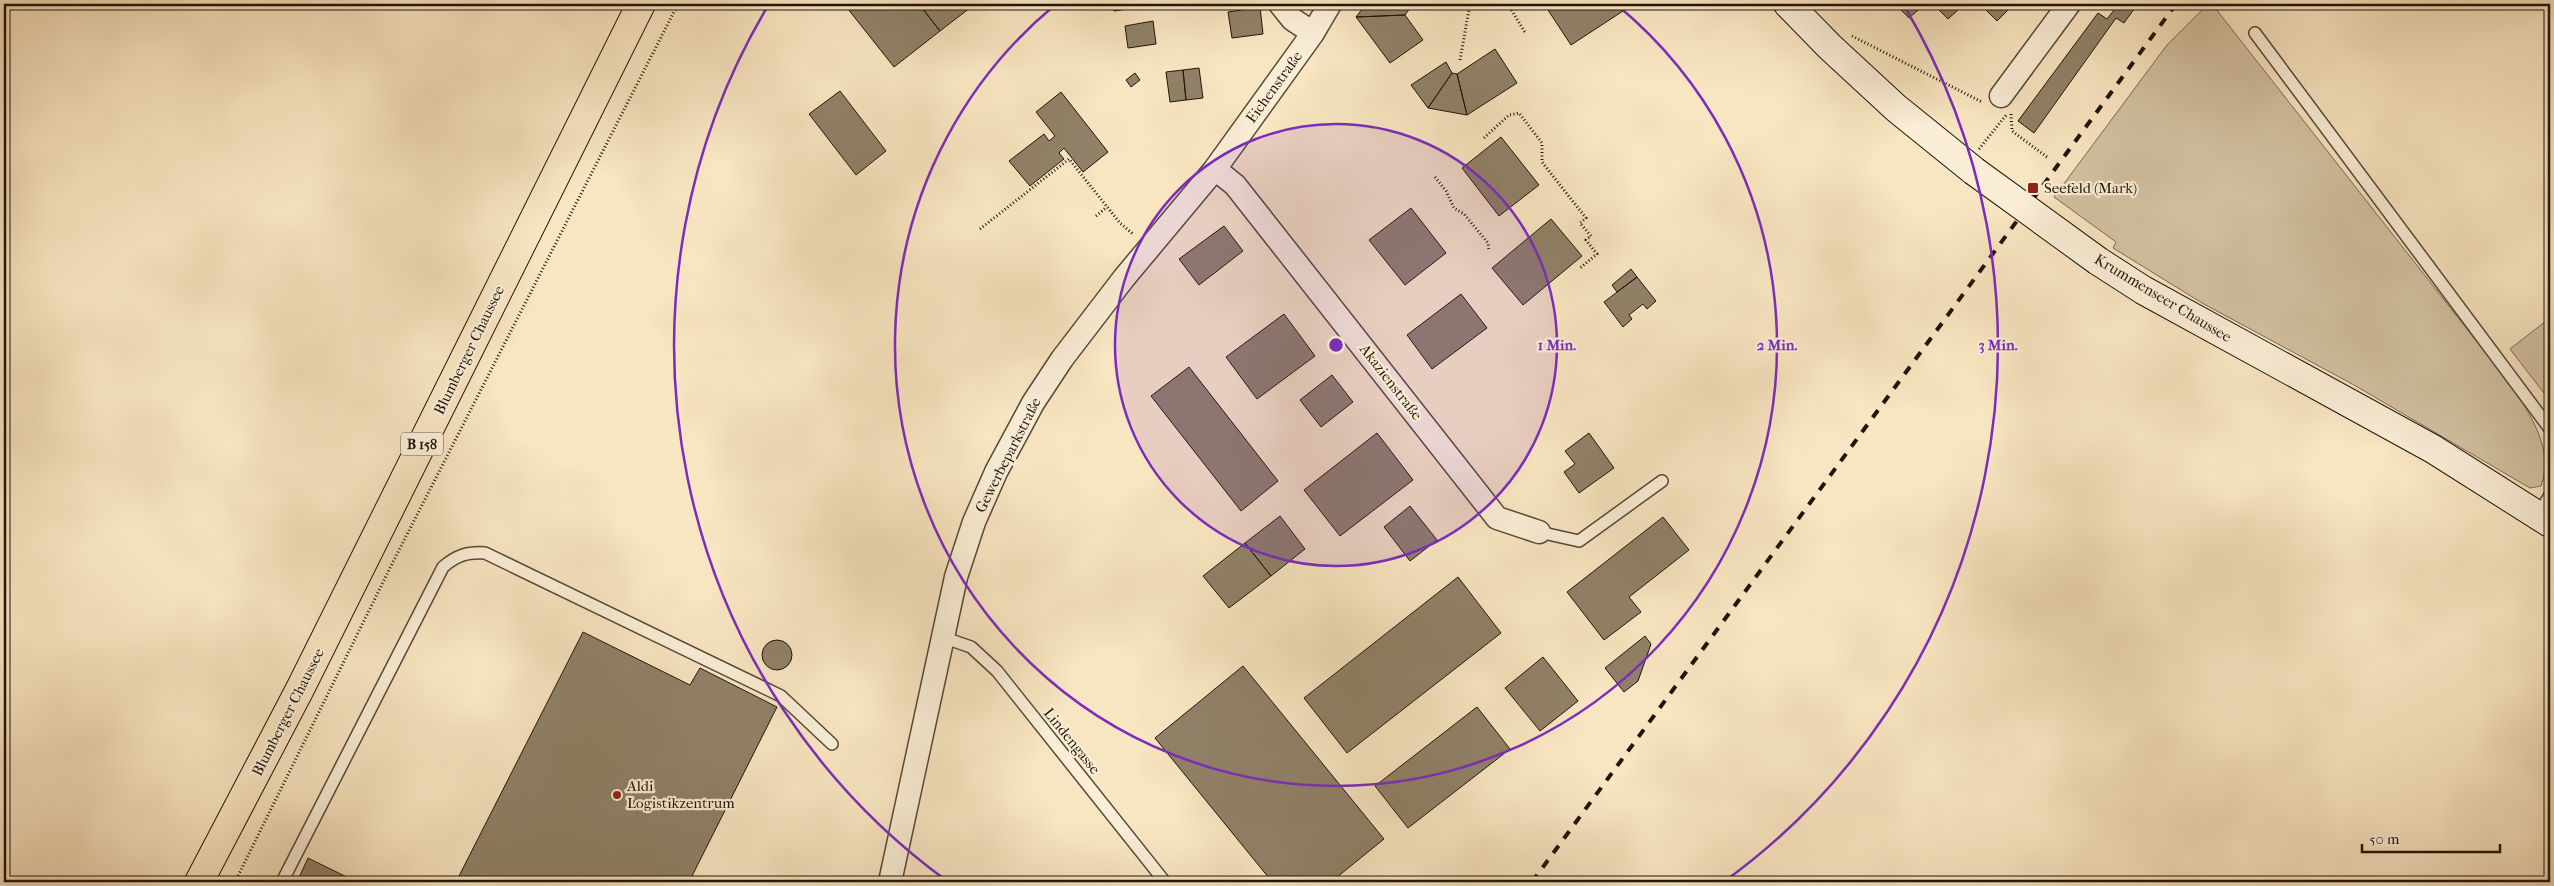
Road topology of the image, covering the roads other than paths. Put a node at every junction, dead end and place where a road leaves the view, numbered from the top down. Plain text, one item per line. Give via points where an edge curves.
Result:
1 (641, 4) edge
2 (1280, 4) edge
3 (1330, 4) edge
4 (1788, 4) edge
5 (2069, 4) edge
6 (2254, 32) dead end
7 (1313, 33) junction
8 (2001, 96) road end
9 (1215, 169) junction
10 (2550, 429) edge
11 (1662, 482) dead end
12 (2546, 511) edge
13 (1539, 532) joint
14 (942, 636) junction
15 (832, 744) dead end
16 (199, 882) edge
17 (282, 882) edge
18 (890, 882) edge
19 (1165, 882) edge

1 - 16 main road, Blumberger Chaussee / B 158 via 300,689
2 - 7 street via 1292,18
3 - 7 street, Eichenstraße
4 - 12 main road, Krummenseer Chaussee, bridge via 1896,108 1974,163 2098,261 2144,290
5 - 8 street
6 - 10 lane
7 - 9 street, Eichenstraße
9 - 13 street, Akazienstraße via 1235,185 1497,518
9 - 14 street, Gewerbeparkstraße via 1124,278 1033,403 974,522 956,576
11 - 13 lane via 1580,541
14 - 18 street, Gewerbeparkstraße
14 - 19 lane, Lindengasse via 971,647 997,671
15 - 17 lane via 781,696 485,553 469,552 455,556 443,567

